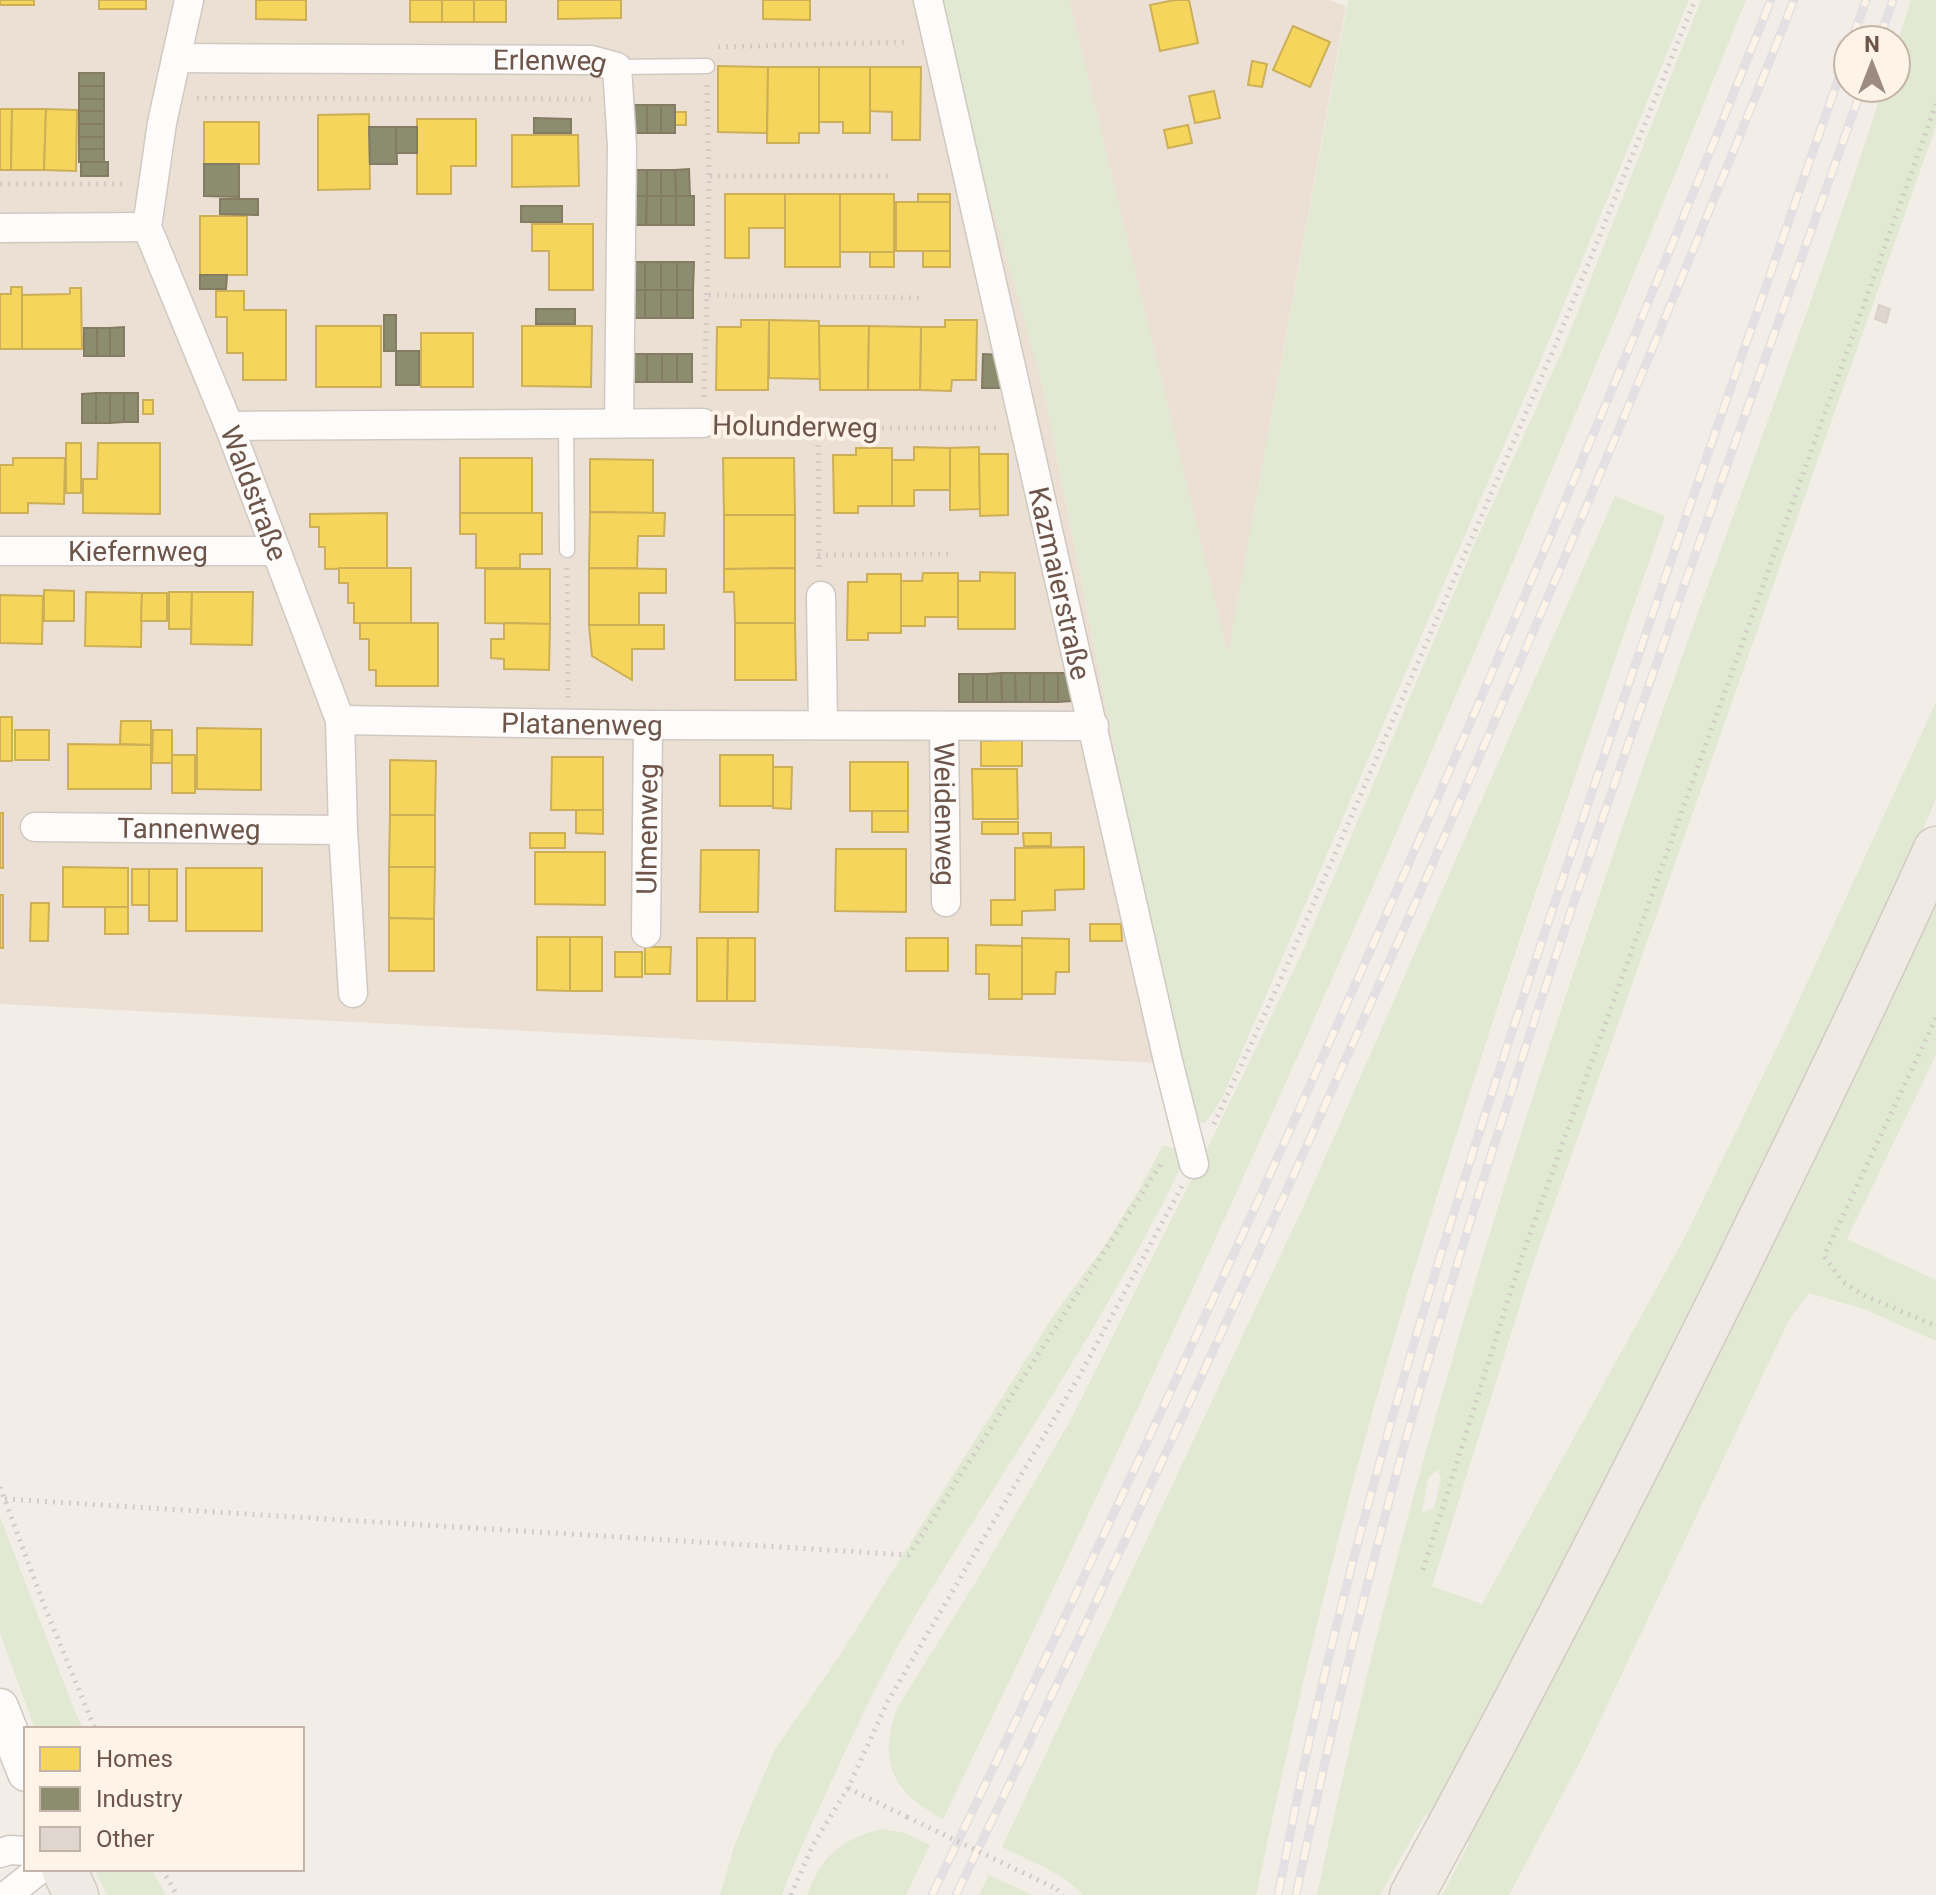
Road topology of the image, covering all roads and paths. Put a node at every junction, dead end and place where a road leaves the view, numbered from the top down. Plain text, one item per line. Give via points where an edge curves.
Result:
1 (189, 0) edge
2 (928, 0) edge
3 (1695, 0) edge
4 (937, 41) junction
5 (176, 58) junction
6 (707, 66) junction
7 (617, 67) junction
8 (168, 98) junction
9 (619, 99) junction
10 (1936, 104) edge
11 (709, 176) junction
12 (893, 176) dead end
13 (0, 184) edge
14 (151, 184) junction
15 (147, 227) junction
16 (0, 228) edge
17 (707, 295) junction
18 (920, 298) dead end
19 (566, 423) junction
20 (619, 423) junction
21 (703, 423) junction
22 (229, 426) junction
23 (1025, 428) junction
24 (818, 429) junction
25 (567, 550) joint
26 (0, 551) edge
27 (276, 551) junction
28 (953, 554) dead end
29 (818, 555) junction
30 (821, 596) joint
31 (340, 720) junction
32 (568, 723) junction
33 (648, 725) junction
34 (823, 725) junction
35 (944, 726) junction
36 (1094, 726) junction
37 (35, 827) dead end
38 (343, 830) junction
39 (1936, 849) edge
40 (946, 902) dead end
41 (646, 933) dead end
42 (353, 993) dead end
43 (1936, 1018) edge
44 (1191, 1152) junction
45 (1936, 1326) edge
46 (0, 1487) edge
47 (5, 1499) junction
48 (1423, 1570) dead end
49 (0, 1707) edge
50 (94, 1727) edge
51 (24, 1768) edge
52 (848, 1788) junction
53 (24, 1851) edge
54 (0, 1853) edge
55 (37, 1871) edge
56 (65, 1871) edge
57 (163, 1871) edge
58 (7, 1895) edge
59 (76, 1895) edge
60 (177, 1895) edge
61 (791, 1895) edge
62 (1063, 1895) edge
63 (1412, 1895) edge

1 - 5 street, Waldstraße
2 - 4 street, Kazmaierstraße
3 - 44 path via 1555,346 1280,981
4 - 6 path via 706,47
4 - 23 street, Kazmaierstraße
5 - 7 street, Erlenweg via 591,60
5 - 8 street, Waldstraße
6 - 7 lane
6 - 11 path
7 - 9 street, Erlenweg
8 - 9 path
8 - 14 street, Waldstraße
9 - 20 street, Erlenweg
10 - 48 path via 1521,1259
11 - 12 path
11 - 17 path
13 - 14 path
14 - 15 street, Waldstraße
15 - 16 street
15 - 22 street, Waldstraße
17 - 18 path
17 - 21 path
19 - 20 street, Holunderweg
19 - 22 street, Holunderweg
19 - 25 lane
20 - 21 street, Holunderweg
21 - 24 path, Holunderweg via 719,428
22 - 27 street, Waldstraße
23 - 24 path, Holunderweg
23 - 36 street, Kazmaierstraße
24 - 29 path
25 - 32 path
26 - 27 street, Kiefernweg
27 - 31 street, Waldstraße
28 - 29 path
29 - 30 path
30 - 34 street
31 - 32 street, Platanenweg
31 - 38 street, Waldstraße
32 - 33 street, Platanenweg
33 - 34 street, Platanenweg
33 - 41 street, Ulmenweg
34 - 35 street, Platanenweg
35 - 36 street, Platanenweg
35 - 40 street, Weidenweg
36 - 44 street, Kazmaierstraße
37 - 38 street, Tannenweg
38 - 42 street, Waldstraße
39 - 63 main road via 1635,1472
43 - 45 path via 1824,1256 1842,1281 1863,1295
44 - 47 path via 1163,1161 909,1555
44 - 52 path via 1081,1373 888,1701
46 - 47 path
47 - 50 path
49 - 51 street
52 - 61 path via 813,1845
52 - 62 path, bridge
53 - 54 street
55 - 58 street
56 - 59 main road
57 - 60 path

